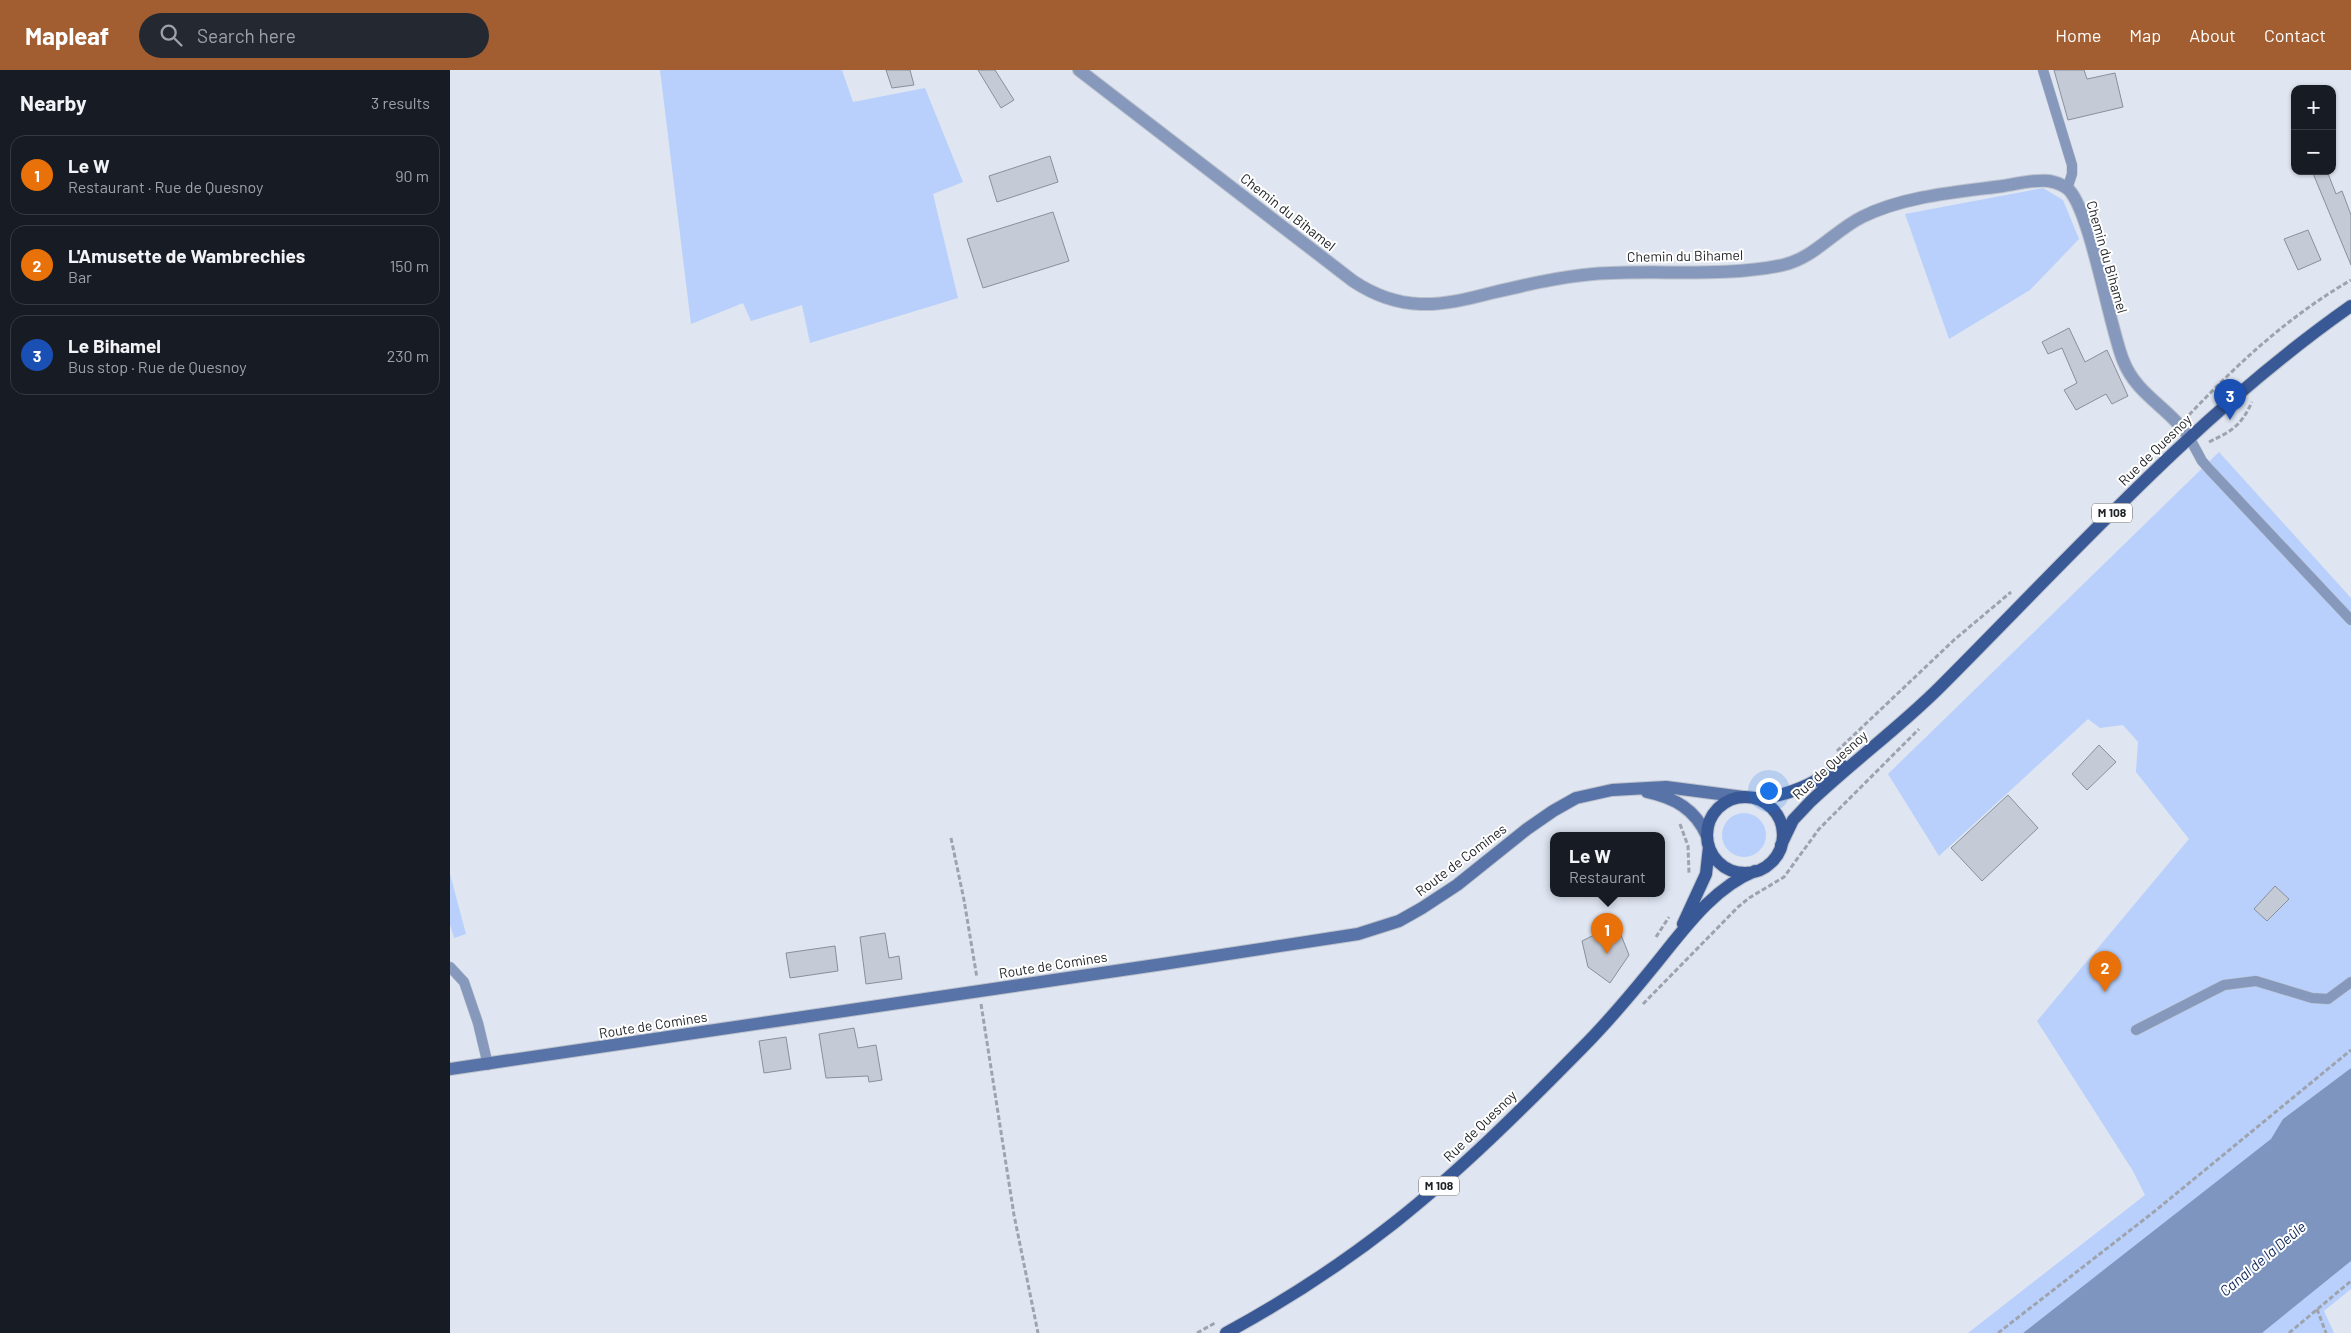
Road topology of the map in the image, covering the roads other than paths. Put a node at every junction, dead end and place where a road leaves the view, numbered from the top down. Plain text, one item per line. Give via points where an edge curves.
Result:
1 (1080, 70) edge
2 (2044, 70) edge
3 (2067, 189) junction
4 (2351, 306) edge
5 (2190, 437) junction
6 (2351, 620) edge
7 (1886, 736) junction
8 (1622, 788) junction
9 (1748, 798) junction
10 (1708, 841) junction
11 (1781, 845) junction
12 (1755, 871) junction
13 (1675, 939) junction
14 (450, 967) edge
15 (2351, 982) edge
16 (2136, 1030) dead end
17 (488, 1065) junction
18 (450, 1069) edge
19 (1226, 1333) edge

1 - 3 street, Chemin du Bihamel via 1353,281 1375,294 1408,304 1458,301 1592,274 1738,270 1786,264 1806,256 1859,219 1890,206 2031,182 2051,181
2 - 3 lane via 2072,165
3 - 5 street, Chemin du Bihamel via 2074,197 2086,230 2116,342 2128,373 2148,398 2180,424
4 - 5 main road, Rue de Quesnoy / M 108 via 2240,392
5 - 6 lane via 2209,469
5 - 7 main road, Rue de Quesnoy / M 108 via 1939,689
7 - 9 main road, Rue de Quesnoy / M 108 via 1810,784 1778,796
7 - 11 main road, Rue de Quesnoy / M 108 via 1801,811 1786,830
8 - 9 street, Route de Comines via 1666,787
8 - 10 street, Route de Comines via 1676,801 1698,819
8 - 17 street, Route de Comines via 1566,803 1445,894 1384,926 1318,941
9 - 10 main road via 1728,802 1715,811 1708,826
9 - 11 main road via 1776,813 1782,828
10 - 12 main road via 1717,860 1729,870
10 - 13 main road, Rue de Quesnoy / M 108 via 1706,874
11 - 12 main road via 1774,859
12 - 13 main road, Rue de Quesnoy / M 108 via 1728,886
13 - 19 main road, Rue de Quesnoy / M 108 via 1598,1032 1454,1172 1354,1253 1279,1303
14 - 17 lane via 464,982
15 - 16 lane via 2328,999 2312,998 2256,981 2224,985
17 - 18 street, Route de Comines

